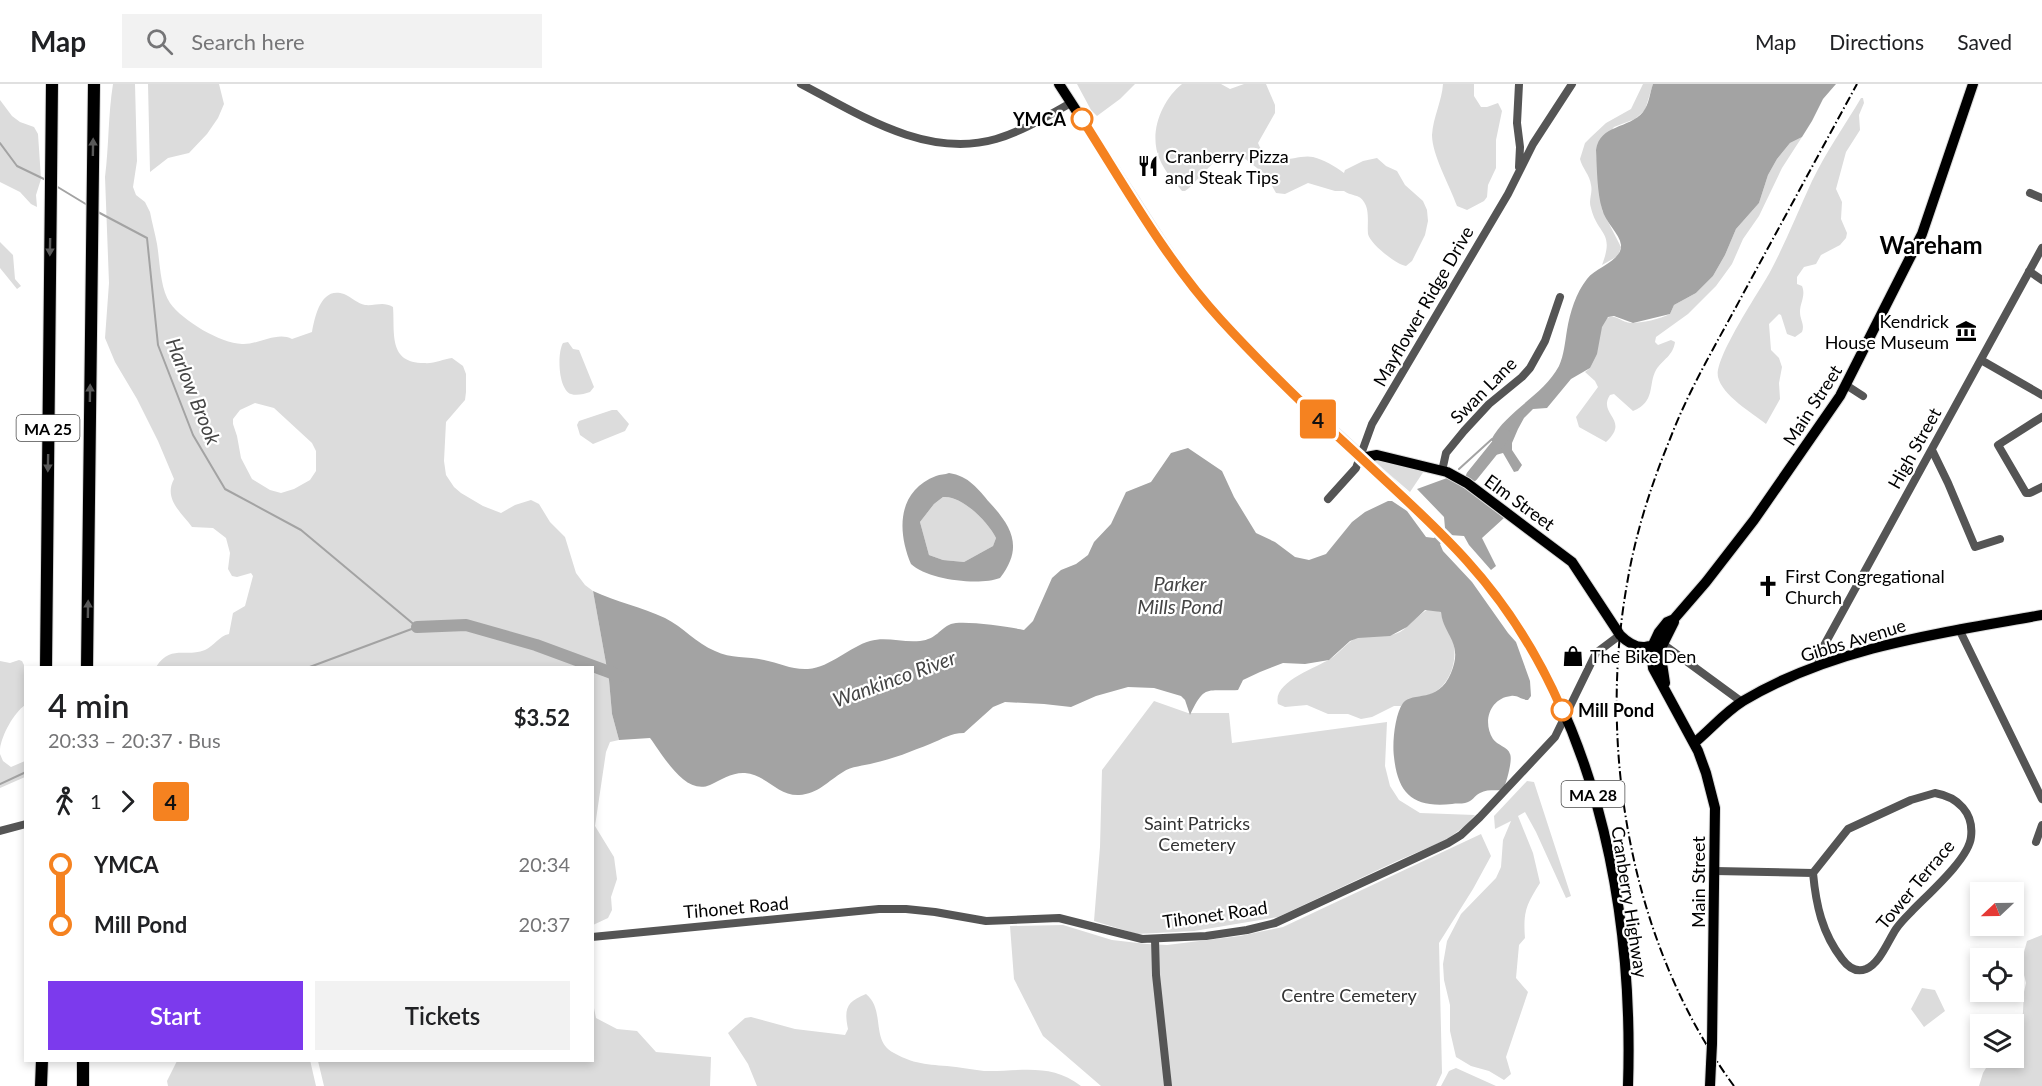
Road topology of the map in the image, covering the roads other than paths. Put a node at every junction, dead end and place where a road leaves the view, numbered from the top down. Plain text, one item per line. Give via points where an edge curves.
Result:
1 (52, 84) edge
2 (94, 84) edge
3 (801, 84) edge
4 (1059, 84) edge
5 (1519, 84) edge
6 (1572, 84) edge
7 (1973, 84) edge
8 (1071, 103) junction
9 (1518, 173) junction
10 (2030, 193) dead end
11 (2042, 198) edge
12 (2042, 248) edge
13 (2029, 271) junction
14 (2042, 280) edge
15 (1560, 297) dead end
16 (1981, 360) junction
17 (1846, 385) junction
18 (2042, 394) edge
19 (1863, 396) dead end
20 (2042, 417) edge
21 (1932, 450) junction
22 (1361, 458) junction
23 (1443, 471) junction
24 (2042, 487) edge
25 (1328, 499) dead end
26 (2000, 539) dead end
27 (2042, 615) edge
28 (1959, 629) junction
29 (1620, 635) junction
30 (1654, 645) junction
31 (46, 666) edge
32 (87, 666) edge
33 (1818, 666) junction
34 (1742, 702) junction
35 (1565, 717) junction
36 (1694, 743) junction
37 (2042, 800) edge
38 (24, 825) edge
39 (2042, 825) edge
40 (0, 831) edge
41 (2036, 842) dead end
42 (1715, 872) junction
43 (1813, 873) junction
44 (594, 938) edge
45 (1155, 939) junction
46 (42, 1062) edge
47 (83, 1062) edge
48 (41, 1086) edge
49 (83, 1086) edge
50 (1168, 1086) edge
51 (1628, 1086) edge
52 (1710, 1086) edge

1 -> 31 highway, MA 25
32 -> 2 highway, MA 25
3 - 8 street via 906,135 946,144 974,144 1004,136
4 - 8 main road, Cranberry Highway / MA 28
5 - 9 street, Mayflower Ridge Drive
6 - 9 street, Mayflower Ridge Drive
7 - 17 main road, Main Street via 1922,234
8 - 22 main road, Cranberry Highway / MA 28 via 1190,285 1273,374
9 - 22 street, Mayflower Ridge Drive via 1372,424
10 - 11 street
12 - 13 street, High Street
13 - 14 street
13 - 16 street, High Street
15 - 23 street, Swan Lane via 1545,341 1530,368 1464,430 1446,453
16 - 18 street
16 - 21 street, High Street
17 - 19 street
17 - 30 main road, Main Street via 1754,520
20 - 24 street via 1998,445 2026,493
21 - 26 street via 1975,547
21 - 33 street, High Street via 1821,651
22 - 23 main road, Elm Street via 1377,455
22 - 25 street, Mayflower Ridge Drive
22 - 35 main road, Cranberry Highway / MA 28 via 1468,562 1535,657
23 - 29 main road, Elm Street via 1467,483 1572,562
27 - 28 main road, Gibbs Avenue
28 - 33 main road, Gibbs Avenue
28 - 37 street
29 - 30 main road via 1630,643
29 - 35 street, Tihonet Road via 1596,653
30 - 34 street via 1667,647
30 - 36 main road, Main Street via 1660,655 1666,689
33 - 34 main road, Gibbs Avenue
34 - 36 main road, Gibbs Avenue
35 - 45 street, Tihonet Road via 1557,734 1541,752 1480,817 1448,843 1275,923 1206,936
35 - 51 main road, Cranberry Highway / MA 28 via 1593,793 1625,954
36 - 42 main road, Main Street via 1707,773 1715,808
38 - 40 street
39 - 41 street
42 - 43 street
42 - 52 main road, Main Street, bridge
43 - 43 street, Tower Terrace via 1820,916 1830,941 1851,968 1866,969 1897,927 1964,856 1971,841 1970,821 1954,798 1928,794 1848,829
44 - 45 street, Tihonet Road via 906,909 986,921 1059,918
45 - 50 street
46 - 48 highway
47 - 49 highway

